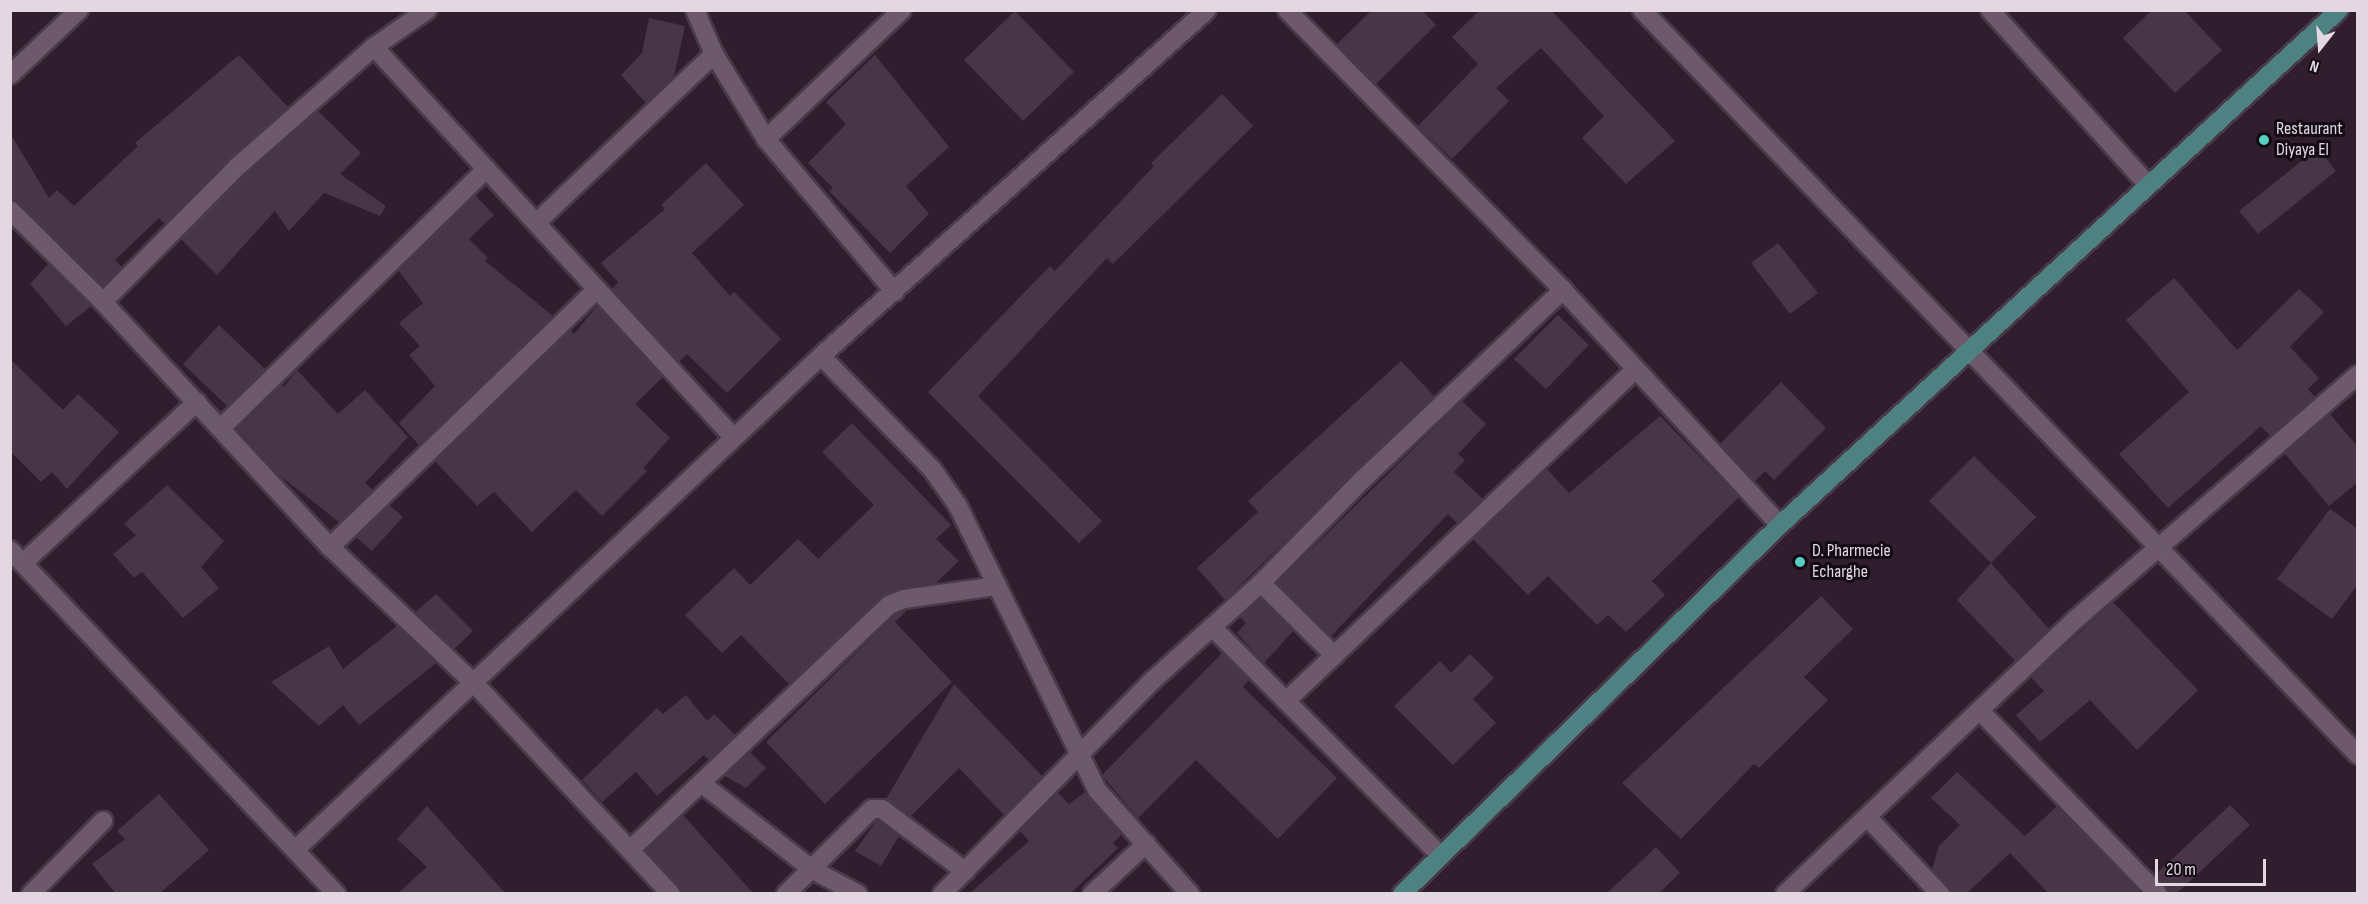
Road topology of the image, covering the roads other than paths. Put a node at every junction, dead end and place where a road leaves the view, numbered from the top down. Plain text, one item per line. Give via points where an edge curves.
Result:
1 (79, 10) edge
2 (427, 10) edge
3 (695, 10) edge
4 (902, 10) edge
5 (1208, 10) edge
6 (1287, 10) edge
7 (1642, 10) edge
8 (1990, 10) edge
9 (2339, 10) edge
10 (374, 47) junction
11 (714, 54) junction
12 (10, 75) edge
13 (766, 139) junction
14 (486, 169) junction
15 (2148, 186) junction
16 (10, 210) edge
17 (536, 224) junction
18 (597, 289) junction
19 (1563, 290) junction
20 (895, 292) junction
21 (103, 302) junction
22 (1971, 351) junction
23 (821, 356) junction
24 (1635, 370) junction
25 (2358, 375) edge
26 (197, 402) junction
27 (221, 428) junction
28 (734, 438) junction
29 (1780, 525) junction
30 (330, 547) junction
31 (2159, 547) junction
32 (17, 556) edge
33 (1261, 583) junction
34 (997, 586) junction
35 (1212, 627) junction
36 (1334, 655) junction
37 (474, 683) junction
38 (1286, 701) junction
39 (1980, 711) junction
40 (2358, 755) edge
41 (1080, 757) junction
42 (701, 783) junction
43 (1868, 818) junction
44 (103, 821) dead end
45 (1146, 844) junction
46 (295, 850) junction
47 (630, 850) junction
48 (1441, 856) junction
49 (813, 870) junction
50 (965, 871) junction
51 (1405, 893) edge
52 (30, 894) edge
53 (336, 894) edge
54 (671, 894) edge
55 (786, 894) edge
56 (858, 894) edge
57 (942, 894) edge
58 (1092, 894) edge
59 (1190, 894) edge
60 (1785, 894) edge
61 (1940, 894) edge
62 (2158, 894) edge

1 - 12 street
2 - 10 street
3 - 11 street
4 - 13 street
5 - 20 street
6 - 19 street
7 - 22 street
8 - 15 street
9 - 15 main road
10 - 14 street
10 - 21 street via 238,166
11 - 13 street
11 - 17 street
13 - 20 street
14 - 17 street
14 - 27 street
15 - 22 main road
16 - 21 street
17 - 18 street
18 - 28 street
18 - 30 street
19 - 24 street
19 - 33 street via 1362,480
20 - 23 street
21 - 26 street
22 - 29 main road
22 - 31 street
23 - 28 street
23 - 34 street via 932,469 958,506
24 - 29 street
24 - 36 street
25 - 31 street
26 - 27 street
26 - 32 street
27 - 30 street
28 - 37 street
29 - 48 main road
30 - 37 street
31 - 39 street
31 - 40 street
32 - 46 street
33 - 35 street
33 - 36 street
34 - 41 street
34 - 42 street via 904,599 889,605
35 - 38 street
35 - 41 street via 1153,680
36 - 38 street
37 - 46 street
37 - 47 street
38 - 48 street
39 - 43 street
39 - 62 street
41 - 45 street via 1096,790
41 - 50 street
42 - 47 street
42 - 49 street
43 - 60 street
43 - 61 street
44 - 52 street
45 - 58 street
45 - 59 street
46 - 53 street
47 - 54 street
48 - 51 main road
49 - 50 street via 872,809 882,809
49 - 55 street
49 - 56 street
50 - 57 street

